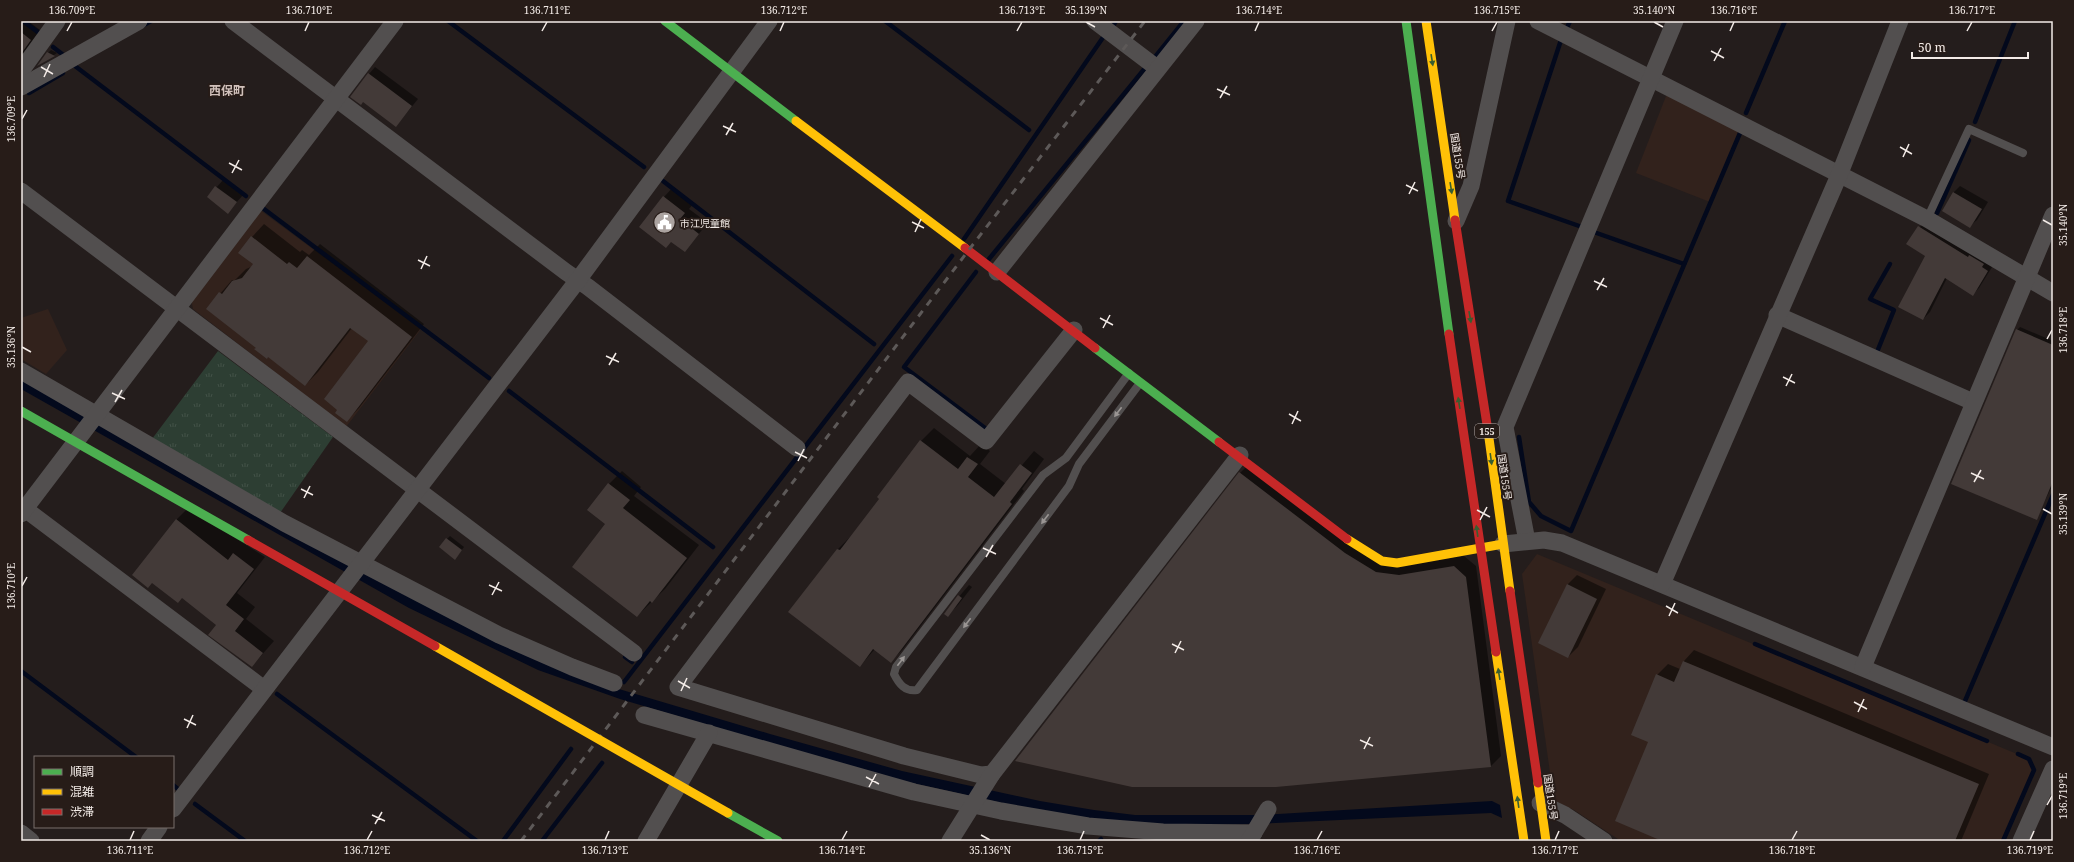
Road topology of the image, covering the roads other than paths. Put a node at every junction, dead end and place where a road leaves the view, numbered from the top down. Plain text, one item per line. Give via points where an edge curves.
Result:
1 (57, 21) edge
2 (139, 21) edge
3 (233, 21) edge
4 (394, 21) edge
5 (665, 21) edge
6 (770, 21) edge
7 (1095, 21) edge
8 (1196, 21) edge
9 (1406, 21) edge
10 (1426, 21) edge
11 (1508, 21) edge
12 (1538, 21) edge
13 (1675, 21) edge
14 (1900, 21) edge
15 (1157, 68) junction
16 (731, 70) junction
17 (21, 71) edge
18 (1651, 78) junction
19 (21, 87) edge
20 (337, 99) junction
21 (2022, 153) dead end
22 (1840, 173) junction
23 (21, 191) edge
24 (2053, 215) edge
25 (1927, 219) junction
26 (1456, 221) junction
27 (996, 272) junction
28 (2027, 278) junction
29 (578, 280) junction
30 (2053, 293) edge
31 (177, 308) junction
32 (1777, 315) junction
33 (1074, 330) junction
34 (21, 371) edge
35 (1130, 372) junction
36 (1141, 381) junction
37 (1973, 402) junction
38 (21, 411) edge
39 (87, 425) junction
40 (797, 448) dead end
41 (1240, 456) junction
42 (417, 491) junction
43 (22, 510) edge
44 (1527, 541) junction
45 (1503, 544) junction
46 (1480, 548) junction
47 (357, 568) junction
48 (1662, 584) junction
49 (634, 653) dead end
50 (1863, 667) junction
51 (614, 683) dead end
52 (264, 689) junction
53 (644, 715) dead end
54 (710, 733) junction
55 (2053, 747) edge
56 (2053, 769) edge
57 (992, 774) junction
58 (973, 803) junction
59 (1540, 803) junction
60 (174, 808) edge
61 (1267, 811) dead end
62 (158, 828) edge
63 (21, 833) edge
64 (1253, 834) edge
65 (31, 841) edge
66 (149, 841) edge
67 (646, 841) edge
68 (778, 841) edge
69 (950, 841) edge
70 (1524, 841) edge
71 (1546, 841) edge
72 (1604, 841) edge
73 (2020, 841) edge

1 - 17 street
2 - 19 street
3 - 20 street
4 - 20 street
5 - 16 main road
6 - 16 street
7 - 15 street
8 - 15 street
46 -> 9 main road, 155
10 -> 26 main road, 国道155号 / 155
11 - 26 street via 1471,186
12 - 18 street
13 - 18 street
14 - 22 street
15 - 27 street
16 - 27 main road
16 - 29 street
18 - 22 street
18 - 44 street via 1505,427
20 - 29 street
20 - 31 street
21 - 25 lane via 1969,130
22 - 25 street
22 - 32 street
23 - 31 street
24 - 28 street
25 - 28 street
26 -> 45 main road, 国道155号 / 155
27 - 33 main road
28 - 30 street
28 - 37 street
29 - 40 street
29 - 42 street
31 - 39 street
31 - 42 street
32 - 37 street
32 - 48 street
33 - 35 main road
33 - 57 street via 986,441 908,382 678,686 904,756 981,775
34 - 39 street
35 - 36 main road
36 -> 35 lane via 1079,464 1069,486 917,690 905,688 894,674 896,667 1044,474 1066,458
36 - 41 main road
37 - 50 street
38 - 39 main road
39 - 43 street
39 - 47 street via 284,524
39 - 68 main road, bridge via 248,540
41 - 46 main road via 1353,543 1382,561 1398,563
41 - 57 street
42 - 47 street
42 - 49 street
43 - 52 street
44 - 45 street
44 - 48 street via 1562,542
45 - 46 main road
45 - 59 main road, 国道155号 / 155
70 -> 46 main road, 155
47 - 51 street via 499,635
47 - 52 street
48 - 50 street
50 - 55 street
52 - 60 street
53 - 54 street
54 - 58 street via 914,792
54 - 67 street
56 - 73 street
57 - 58 street
58 - 64 street via 1088,826 1163,832
58 - 69 street
59 - 71 main road, 国道155号 / 155
59 - 72 street via 1565,815
61 - 64 street
62 - 66 street
63 - 65 street

